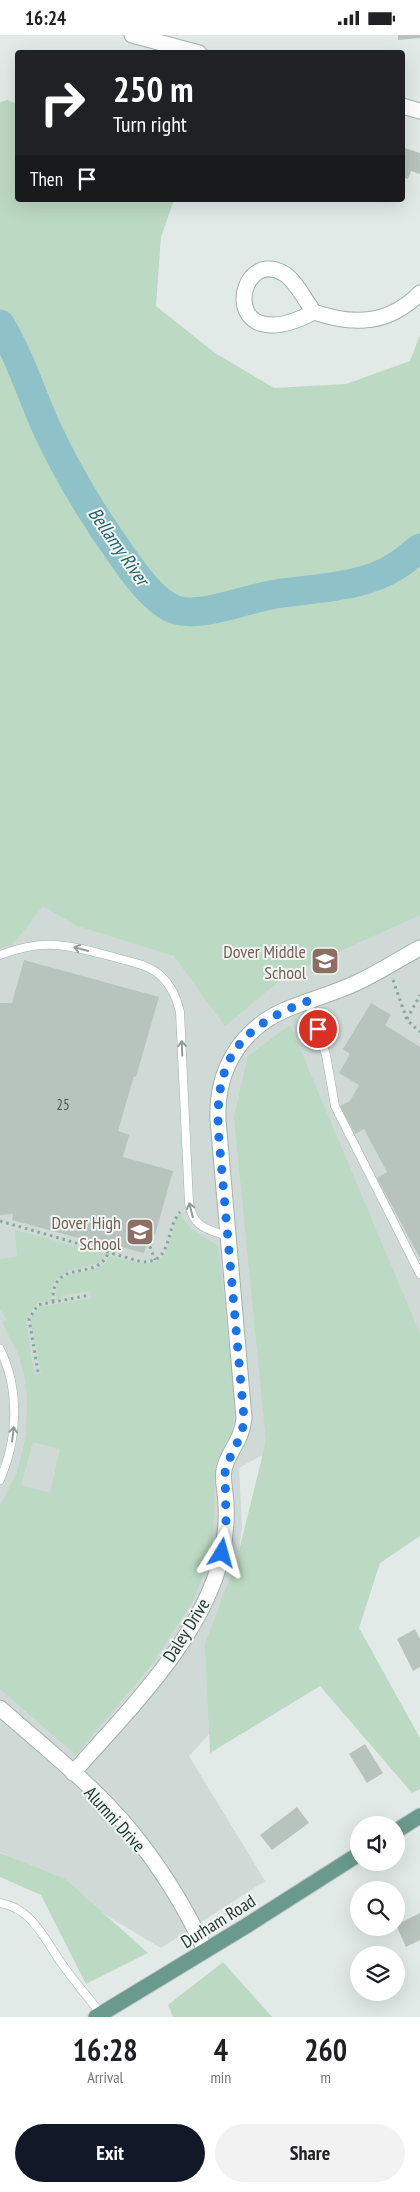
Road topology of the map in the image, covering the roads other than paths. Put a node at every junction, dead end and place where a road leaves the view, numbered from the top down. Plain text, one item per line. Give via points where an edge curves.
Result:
1 (132, 35) edge
2 (188, 50) edge
3 (405, 107) edge
4 (420, 111) edge
5 (420, 293) edge
6 (314, 313) junction
7 (420, 948) edge
8 (0, 955) edge
9 (308, 1001) junction
10 (227, 1236) junction
11 (420, 1274) edge
12 (0, 1349) edge
13 (0, 1480) edge
14 (0, 1708) edge
15 (74, 1773) junction
16 (420, 1816) edge
17 (405, 1825) edge
18 (350, 1860) edge
19 (0, 1903) edge
20 (205, 1951) junction
21 (98, 2015) edge

1 - 2 street
3 - 4 street
5 - 6 street via 398,310 369,321 350,321
6 - 6 street via 292,281 274,269 256,274 244,290 244,310 256,323 283,325
7 - 9 street, Daley Drive via 358,983
10 -> 8 lane via 205,1229 191,1217 180,1012 168,983 151,968 65,944 18,948
9 - 10 street, Daley Drive via 257,1026 236,1050 222,1077 217,1105
9 - 11 lane via 326,1055 335,1106
10 - 15 street, Daley Drive via 244,1418 242,1433 225,1468 225,1537 216,1574 199,1613 169,1660
13 -> 12 lane via 7,1463 14,1411 13,1389
14 - 15 street, Alumni Drive
15 - 20 street, Alumni Drive via 130,1830 193,1924
16 - 17 main road
18 - 20 main road, Durham Road
19 - 21 lane via 19,1909 30,1918
20 - 21 main road, Durham Road

